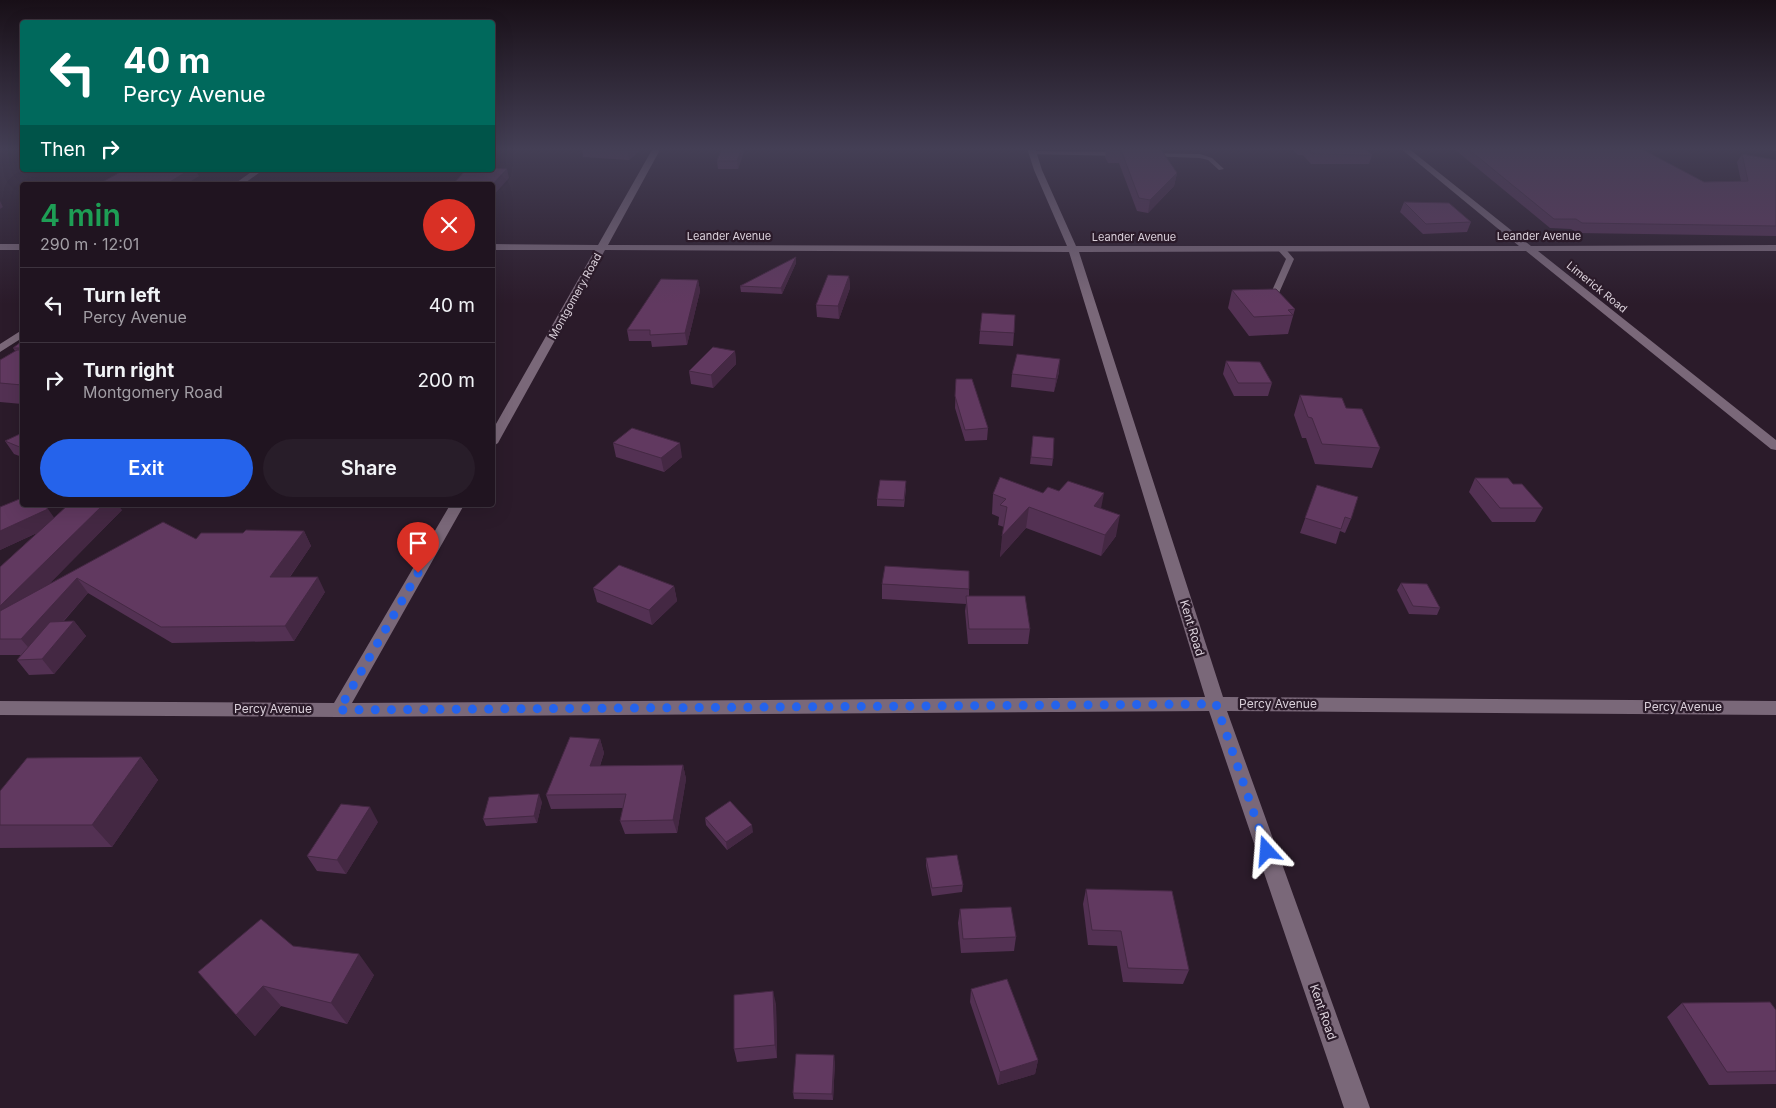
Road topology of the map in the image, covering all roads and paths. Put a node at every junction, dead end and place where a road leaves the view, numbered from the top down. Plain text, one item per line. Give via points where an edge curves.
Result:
1 (628, 200) edge
2 (1051, 200) edge
3 (1468, 200) edge
4 (0, 246) edge
5 (602, 246) junction
6 (20, 247) edge
7 (495, 247) edge
8 (1527, 247) junction
9 (1280, 248) junction
10 (1776, 248) edge
11 (1073, 249) junction
12 (1270, 302) edge
13 (20, 334) edge
14 (0, 348) edge
15 (495, 438) edge
16 (1776, 446) edge
17 (456, 507) edge
18 (1216, 704) junction
19 (0, 708) edge
20 (1776, 708) edge
21 (339, 710) junction
22 (1356, 1108) edge

1 - 5 street, Montgomery Road
2 - 11 street, Kent Road
3 - 8 street, Limerick Road
4 - 6 street
5 - 7 street, Leander Avenue
5 - 11 street, Leander Avenue
5 - 15 street, Montgomery Road
8 - 9 street, Leander Avenue
8 - 10 street, Leander Avenue
8 - 16 street, Limerick Road
9 - 11 street, Leander Avenue
9 - 12 lane via 1290,259
11 - 18 street, Kent Road
13 - 14 street
17 - 21 street
18 - 20 street, Percy Avenue
18 - 21 street, Percy Avenue
18 - 22 street, Kent Road
19 - 21 street, Percy Avenue

